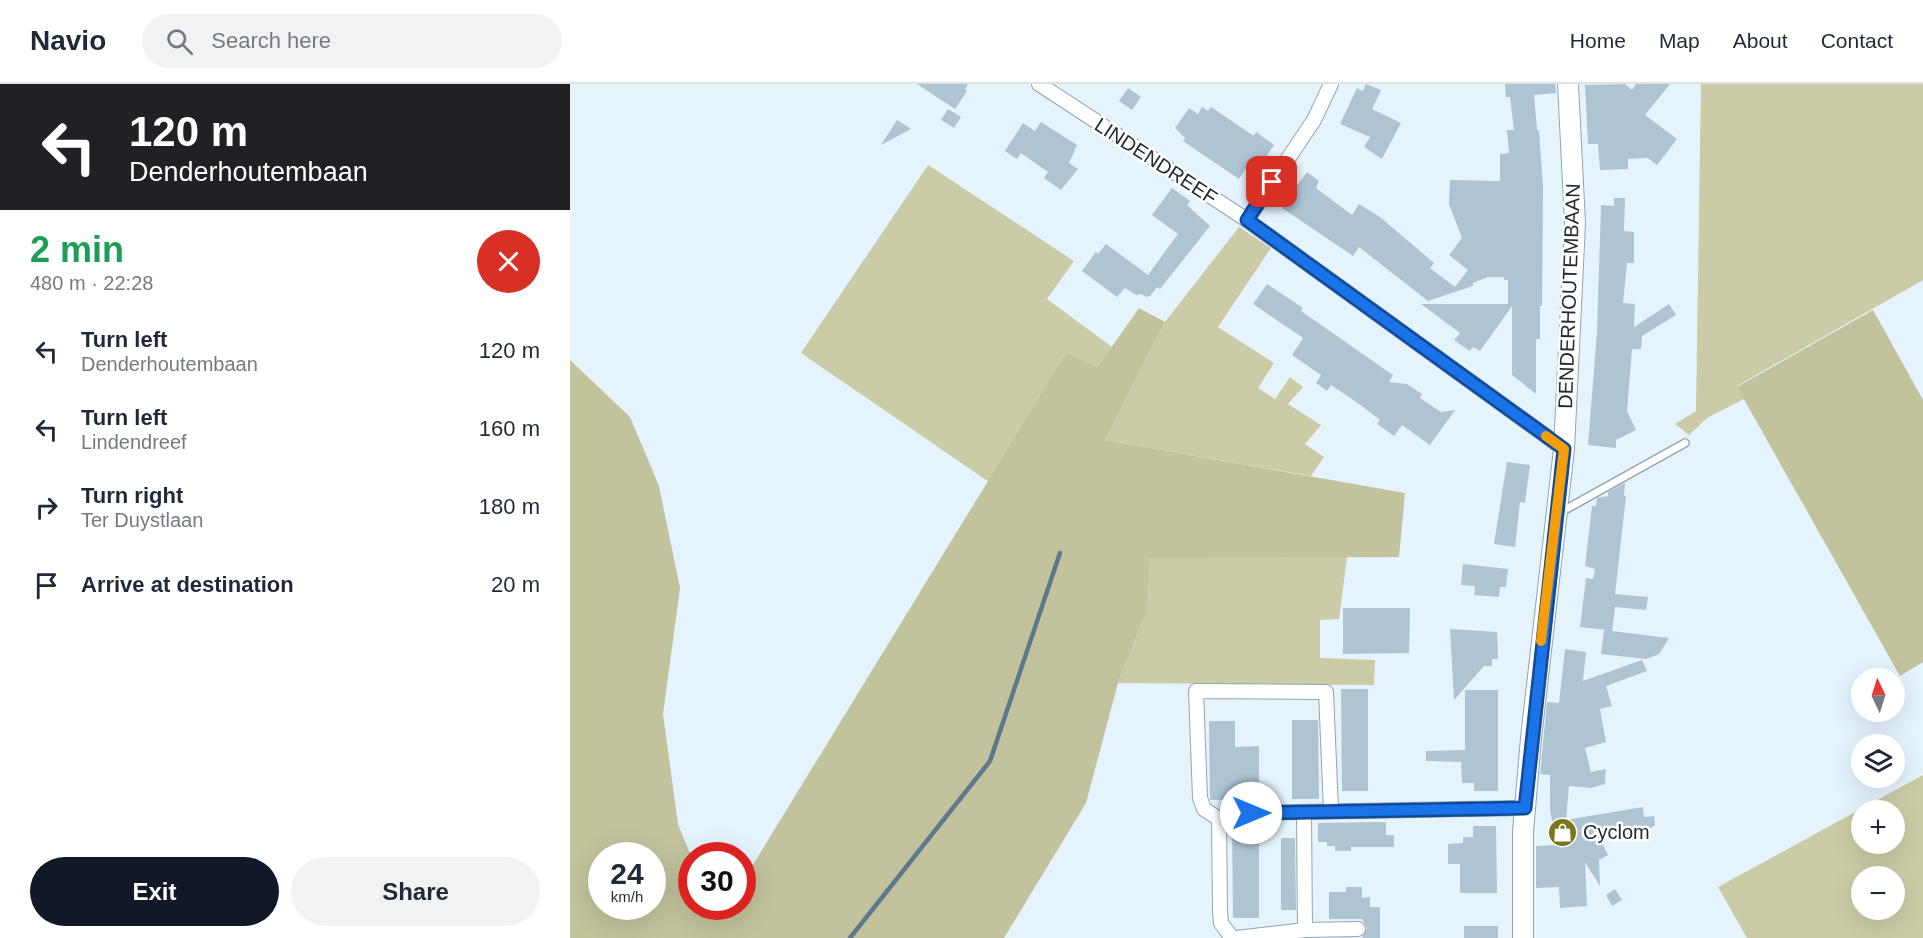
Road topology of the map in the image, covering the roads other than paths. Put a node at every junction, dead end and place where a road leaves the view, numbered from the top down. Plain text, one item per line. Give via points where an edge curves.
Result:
1 (1039, 84) edge
2 (1331, 84) edge
3 (1568, 84) edge
4 (1247, 220) junction
5 (1685, 443) dead end
6 (1564, 449) junction
7 (1556, 514) junction
8 (1525, 808) junction
9 (1331, 810) junction
10 (1304, 813) junction
11 (1219, 819) junction
12 (1358, 929) dead end
13 (1305, 930) junction
14 (1234, 938) edge
15 (1522, 938) edge

1 - 4 street, LINDENDREEF
2 - 4 street via 1314,120
3 - 6 street, DENDERHOUTEMBAAN via 1575,223
4 - 6 street, LINDENDREEF
5 - 7 lane
6 - 7 street, DENDERHOUTEMBAAN
7 - 8 street, DENDERHOUTEMBAAN
8 - 9 street
8 - 15 street, DENDERHOUTEMBAAN
9 - 10 street
9 - 11 street via 1326,692 1196,691 1200,798 1204,809
10 - 11 street via 1238,813
10 - 13 street
11 - 14 street via 1221,923
12 - 13 street
13 - 14 street

